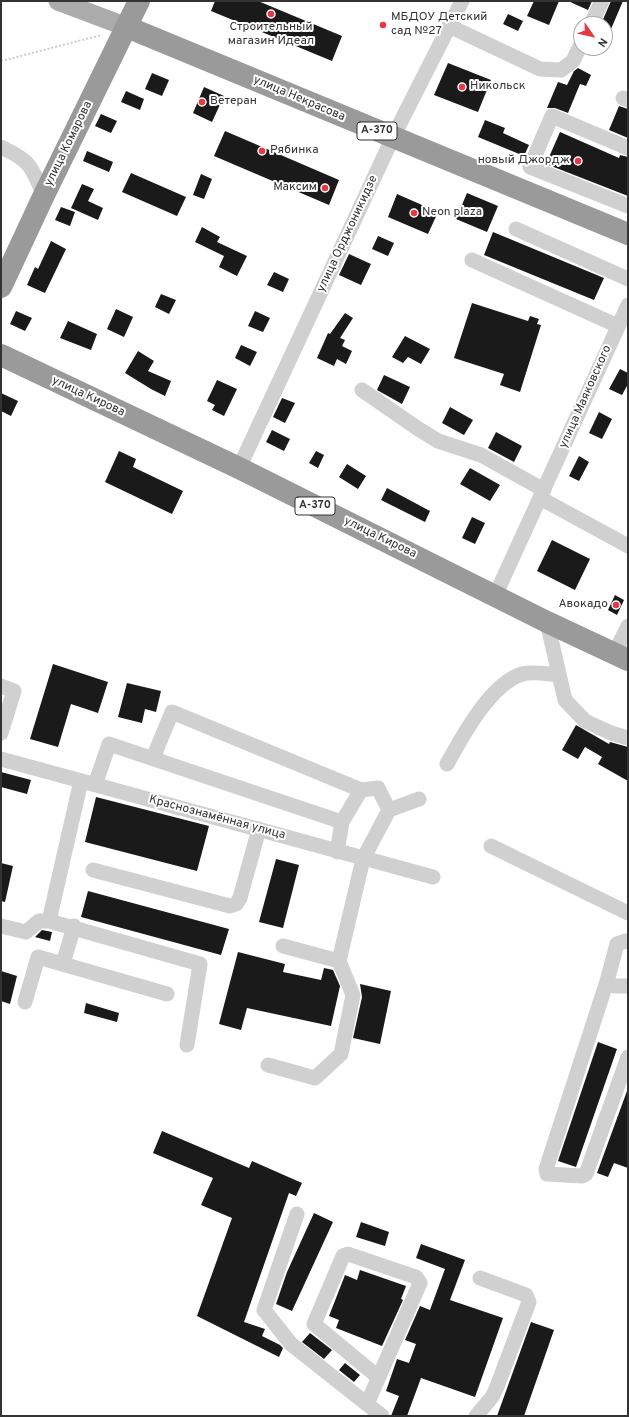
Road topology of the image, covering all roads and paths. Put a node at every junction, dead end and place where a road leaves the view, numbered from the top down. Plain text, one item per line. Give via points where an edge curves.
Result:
1 (58, 1) edge
2 (139, 1) edge
3 (462, 1) edge
4 (602, 1) edge
5 (595, 16) edge
6 (449, 26) junction
7 (127, 28) junction
8 (106, 34) dead end
9 (575, 56) edge
10 (1, 61) edge
11 (392, 137) junction
12 (1, 147) edge
13 (628, 148) edge
14 (44, 195) junction
15 (628, 206) edge
16 (516, 229) dead end
17 (628, 234) edge
18 (472, 260) dead end
19 (628, 279) edge
20 (1, 287) edge
21 (628, 305) edge
22 (618, 326) junction
23 (1, 355) edge
24 (362, 390) dead end
25 (238, 468) junction
26 (542, 494) junction
27 (628, 546) edge
28 (495, 596) junction
29 (547, 622) junction
30 (628, 626) edge
31 (621, 657) edge
32 (558, 675) junction
33 (1, 686) edge
34 (1, 733) edge
35 (628, 738) edge
36 (153, 758) junction
37 (1, 759) edge
38 (447, 764) dead end
39 (88, 783) junction
40 (361, 790) junction
41 (419, 799) dead end
42 (389, 810) junction
43 (342, 822) junction
44 (259, 829) junction
45 (491, 846) dead end
46 (337, 852) junction
47 (363, 858) junction
48 (93, 870) dead end
49 (433, 877) dead end
50 (628, 913) edge
51 (50, 921) junction
52 (1, 926) edge
53 (74, 926) junction
54 (628, 942) edge
55 (284, 946) dead end
56 (339, 961) junction
57 (63, 964) junction
58 (607, 981) junction
59 (628, 986) edge
60 (167, 994) dead end
61 (25, 1002) dead end
62 (187, 1045) dead end
63 (628, 1057) edge
64 (268, 1065) dead end
65 (297, 1214) dead end
66 (480, 1278) dead end
67 (378, 1378) junction
68 (367, 1404) junction
69 (382, 1416) edge
70 (476, 1416) edge

1 - 7 main road, улица Некрасова / А-370
2 - 7 highway, улица Комарова
3 - 6 street, улица Орджоникидзе
4 - 5 street
6 - 9 street via 540,69 561,70
6 - 11 street, улица Орджоникидзе
7 - 11 highway, улица Некрасова / А-370
7 - 14 highway, улица Комарова
8 - 10 path
11 - 17 highway, улица Некрасова / А-370
11 - 25 street, улица Орджоникидзе
12 - 14 street via 21,156 28,163
13 - 15 street via 552,116 530,166
14 - 20 highway, улица Комарова
16 - 19 street
18 - 22 street
21 - 22 street, улица Маяковского
22 - 26 street, улица Маяковского
23 - 25 highway, улица Кирова / А-370
24 - 26 street via 438,441 481,455
25 - 28 highway, улица Кирова / А-370
26 - 27 street
26 - 28 street, улица Маяковского
28 - 29 highway, улица Кирова / А-370
29 - 31 highway, улица Кирова / А-370
29 - 32 street
30 - 31 street
32 - 35 street via 565,700 585,721
32 - 38 street via 522,674 497,689 467,729
33 - 34 street via 14,691
36 - 39 street via 109,744
36 - 40 street via 172,712
36 - 43 street
37 - 39 street, Краснознамённая улица
39 - 44 street, Краснознамённая улица
39 - 51 street
40 - 42 street via 378,788
40 - 43 street
41 - 42 street
42 - 47 street
43 - 46 street
44 - 46 street, Краснознамённая улица
44 - 48 street via 240,898 236,904 230,906
45 - 50 street
46 - 47 street, Краснознамённая улица
47 - 49 street, Краснознамённая улица
47 - 56 street
51 - 52 street via 39,921 26,932
51 - 53 street
53 - 57 street
53 - 62 street via 200,964
54 - 58 street via 617,944
55 - 56 street
56 - 64 street via 353,995 341,1054 315,1078
57 - 60 street
57 - 61 street via 38,957
58 - 59 street via 614,986
58 - 63 street via 546,1169 548,1174 586,1174
65 - 68 street via 264,1310 291,1344
66 - 70 street via 526,1296 529,1302 496,1389
67 - 67 street via 420,1283 416,1277 348,1254 343,1256 314,1324
67 - 68 street
68 - 69 street

